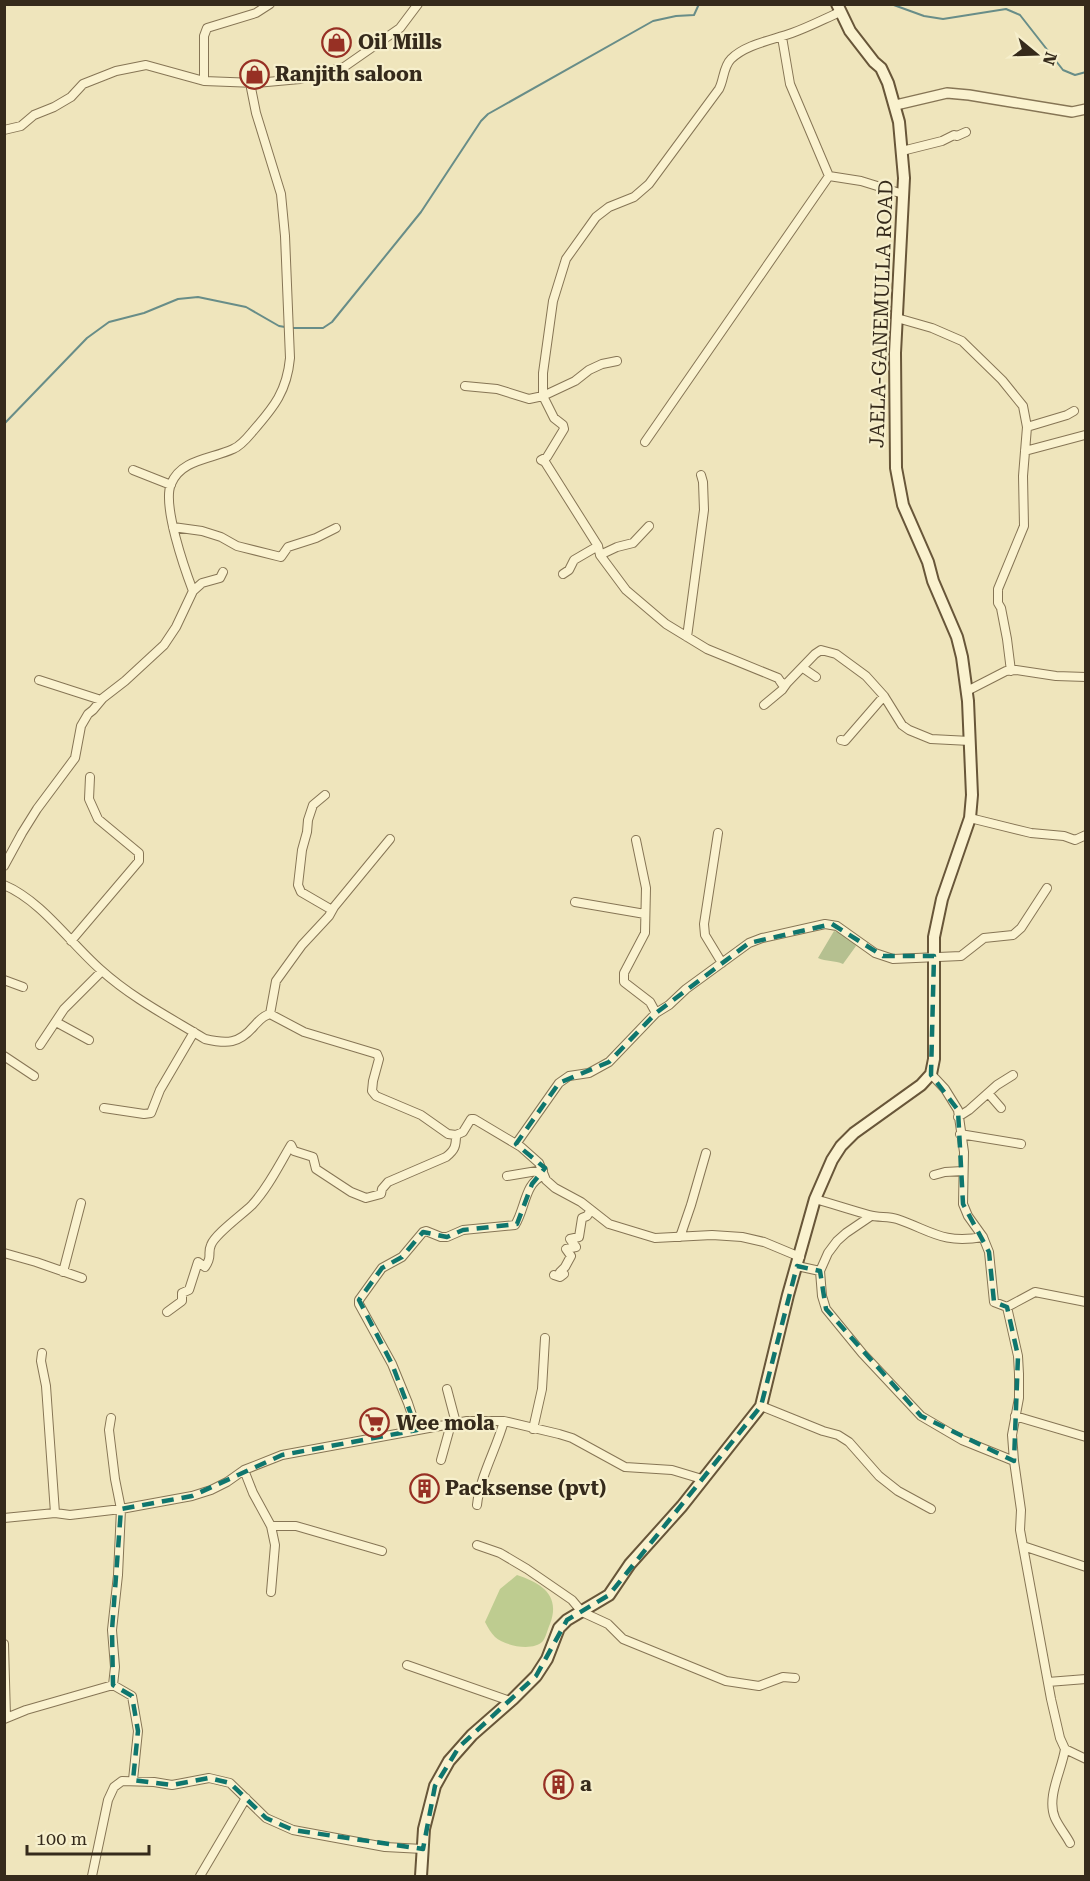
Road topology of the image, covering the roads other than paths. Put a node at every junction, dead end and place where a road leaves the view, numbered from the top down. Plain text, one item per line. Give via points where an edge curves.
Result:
1 (270, 4) edge
2 (418, 4) edge
3 (839, 8) edge
4 (782, 37) junction
5 (204, 81) junction
6 (250, 83) junction
7 (896, 105) junction
8 (1086, 109) edge
9 (4, 130) edge
10 (966, 132) dead end
11 (902, 151) junction
12 (829, 176) junction
13 (903, 194) junction
14 (897, 318) junction
15 (617, 361) dead end
16 (465, 386) dead end
17 (543, 396) junction
18 (1074, 411) dead end
19 (1027, 427) junction
20 (1085, 435) edge
21 (645, 442) dead end
22 (1025, 451) junction
23 (133, 470) dead end
24 (701, 475) dead end
25 (171, 485) junction
26 (649, 526) dead end
27 (174, 527) junction
28 (336, 528) dead end
29 (598, 546) junction
30 (600, 555) junction
31 (223, 572) dead end
32 (563, 574) dead end
33 (193, 591) junction
34 (687, 637) junction
35 (803, 668) junction
36 (1011, 671) junction
37 (816, 677) dead end
38 (1086, 677) edge
39 (39, 680) dead end
40 (787, 683) junction
41 (967, 691) junction
42 (884, 696) junction
43 (101, 700) junction
44 (764, 705) dead end
45 (841, 740) dead end
46 (970, 741) junction
47 (90, 777) dead end
48 (325, 795) dead end
49 (970, 818) junction
50 (718, 833) dead end
51 (1086, 835) edge
52 (390, 839) dead end
53 (636, 840) dead end
54 (4, 866) edge
55 (4, 885) edge
56 (1047, 888) dead end
57 (575, 902) dead end
58 (332, 910) junction
59 (645, 914) junction
60 (71, 941) junction
61 (934, 957) junction
62 (722, 963) junction
63 (102, 971) junction
64 (4, 980) edge
65 (23, 987) dead end
66 (657, 1013) junction
67 (270, 1014) junction
68 (56, 1022) junction
69 (194, 1032) junction
70 (89, 1040) dead end
71 (40, 1045) dead end
72 (4, 1056) edge
73 (931, 1074) junction
74 (1013, 1075) dead end
75 (34, 1076) dead end
76 (988, 1093) junction
77 (104, 1108) dead end
78 (1001, 1108) dead end
79 (958, 1117) junction
80 (960, 1134) junction
81 (456, 1136) junction
82 (516, 1144) junction
83 (1021, 1144) dead end
84 (706, 1153) dead end
85 (963, 1171) junction
86 (543, 1173) junction
87 (934, 1175) dead end
88 (507, 1176) dead end
89 (815, 1199) junction
90 (81, 1203) dead end
91 (591, 1210) junction
92 (871, 1216) junction
93 (680, 1237) junction
94 (983, 1237) junction
95 (4, 1253) edge
96 (799, 1261) junction
97 (820, 1271) junction
98 (63, 1272) junction
99 (554, 1275) dead end
100 (82, 1278) dead end
101 (1086, 1302) edge
102 (1007, 1307) junction
103 (167, 1312) dead end
104 (545, 1338) dead end
105 (42, 1353) dead end
106 (447, 1389) dead end
107 (761, 1406) junction
108 (1016, 1416) junction
109 (111, 1418) dead end
110 (504, 1421) junction
111 (454, 1423) junction
112 (533, 1429) junction
113 (417, 1430) junction
114 (1086, 1437) edge
115 (441, 1460) dead end
116 (1014, 1461) junction
117 (244, 1470) junction
118 (702, 1479) junction
119 (477, 1505) dead end
120 (121, 1509) junction
121 (931, 1509) dead end
122 (55, 1514) junction
123 (4, 1518) edge
124 (272, 1526) junction
125 (477, 1545) dead end
126 (1023, 1546) junction
127 (382, 1551) dead end
128 (1086, 1567) edge
129 (271, 1592) dead end
130 (582, 1612) junction
131 (4, 1644) edge
132 (407, 1665) dead end
133 (795, 1678) dead end
134 (1086, 1679) edge
135 (1048, 1682) junction
136 (113, 1685) junction
137 (510, 1701) junction
138 (5, 1719) edge
139 (1065, 1749) junction
140 (1086, 1759) edge
141 (133, 1780) junction
142 (246, 1798) junction
143 (1070, 1843) dead end
144 (423, 1849) junction
145 (92, 1876) edge
146 (200, 1876) edge
147 (421, 1876) edge

1 - 5 street via 256,14 207,28
2 - 6 street via 400,28 344,67 300,79
3 - 4 street
3 - 7 main road, JAELA-GANEMULLA ROAD via 850,31 881,68
4 - 12 street via 790,84
4 - 17 street via 729,60 719,89 649,184 634,197 596,217 573,248 561,270 554,301
5 - 6 street
5 - 9 street via 146,65 116,71 83,84 71,97 21,126
6 - 25 street via 281,194 288,375 273,408 248,438 236,448 183,467
7 - 8 street via 947,93 1072,112
7 - 11 main road, JAELA-GANEMULLA ROAD
10 - 11 street
11 - 13 main road, JAELA-GANEMULLA ROAD
12 - 13 street
12 - 21 street
13 - 14 main road, JAELA-GANEMULLA ROAD
14 - 19 street via 962,341 1023,406
14 - 41 main road, JAELA-GANEMULLA ROAD via 894,447 899,491 957,637
15 - 17 street via 602,364
16 - 17 street via 497,389 529,399
17 - 29 street via 564,429 547,457 541,460
18 - 19 street
19 - 22 street
20 - 22 street
22 - 36 street via 1024,526 998,590
23 - 25 street
24 - 34 street via 704,510
25 - 27 street
26 - 30 street via 633,543
27 - 28 street via 202,531 237,546 281,556 288,547
27 - 33 street via 180,559
29 - 30 street
29 - 32 street via 574,560
30 - 34 street via 632,595
31 - 33 street via 220,578
33 - 43 street via 164,645
34 - 40 street
35 - 37 street
35 - 40 street
35 - 42 street via 821,650 836,654 866,676
36 - 38 street
36 - 41 street
39 - 43 street
40 - 44 street
41 - 46 main road, JAELA-GANEMULLA ROAD
42 - 45 street via 845,741
42 - 46 street via 909,730 931,739
43 - 54 street via 81,726 75,758 21,833
46 - 49 main road, JAELA-GANEMULLA ROAD
47 - 60 street via 89,799 99,819 140,857
48 - 58 street via 313,805 298,885 300,892
49 - 51 street via 1075,840
49 - 61 main road, JAELA-GANEMULLA ROAD via 942,899
50 - 62 street via 704,924 705,935
52 - 58 street
53 - 59 street via 646,888
55 - 60 street via 36,904
56 - 61 street via 1013,935 984,938 961,956
57 - 59 street
58 - 67 street via 276,981
59 - 66 street via 645,933 624,973 624,982 650,1002
60 - 63 street
61 - 62 street via 883,956 837,926 825,924 762,938
61 - 73 main road, JAELA-GANEMULLA ROAD
62 - 66 street
63 - 68 street
63 - 69 street via 127,992
64 - 65 street
66 - 82 street via 609,1062 559,1083
67 - 69 street via 237,1041 217,1042
67 - 81 street via 304,1032 376,1054 379,1059 372,1091 376,1096 414,1111
68 - 70 street
68 - 71 street
69 - 77 street via 151,1113
72 - 75 street
73 - 79 street via 951,1098
73 - 89 main road via 841,1146
74 - 76 street
76 - 78 street
76 - 79 street
79 - 80 street
80 - 83 street
80 - 85 street
81 - 82 street via 474,1119
81 - 103 street via 456,1146 446,1157 388,1182 381,1194 366,1198 332,1181 316,1169 313,1157 294,1151 291,1145 252,1204 211,1245 205,1267 198,1262 189,1290 182,1293 182,1301
82 - 86 street via 539,1163
84 - 93 street
85 - 87 street
85 - 94 street via 963,1204
86 - 88 street
86 - 91 street via 555,1188
86 - 113 street via 532,1184 515,1225 471,1228 447,1237 423,1232 402,1257 382,1268 359,1300 359,1307 392,1364
89 - 92 street
89 - 96 main road
90 - 98 street
91 - 93 street via 621,1229 655,1238
91 - 99 street via 582,1218 579,1238 570,1239 576,1246 566,1249 571,1256 560,1272 564,1274
92 - 94 street via 895,1219 943,1238
92 - 97 street via 837,1241
93 - 96 street via 742,1237 764,1242
94 - 102 street via 994,1302
95 - 98 street
96 - 97 street
96 - 107 main road
97 - 116 street via 826,1309 861,1353 921,1416 962,1440
98 - 100 street
101 - 102 street via 1035,1292
102 - 108 street via 1018,1356
104 - 112 street via 542,1389
105 - 122 street
106 - 111 street
107 - 118 main road
107 - 121 street via 838,1434 879,1476
108 - 114 street
108 - 116 street via 1012,1435
109 - 120 street via 109,1430
110 - 111 street
110 - 112 street
110 - 119 street via 478,1489
111 - 113 street
111 - 115 street
112 - 118 street via 572,1438 625,1467 672,1470
113 - 117 street via 282,1455
116 - 126 street
117 - 120 street via 227,1482 192,1496
117 - 124 street
118 - 130 main road via 630,1564 609,1595
120 - 122 street
120 - 136 street via 112,1630 116,1667
122 - 123 street
124 - 127 street via 296,1526
124 - 129 street via 275,1545
125 - 130 street via 527,1569 572,1600
126 - 128 street
126 - 135 street
130 - 133 street via 608,1624 623,1639 726,1681 759,1686 783,1677
130 - 137 main road via 559,1628 542,1668
131 - 138 street
132 - 137 street
134 - 135 street
135 - 139 street
136 - 138 street
136 - 141 street via 132,1696 138,1731
137 - 144 main road via 459,1747 442,1773 424,1829
139 - 140 street
139 - 143 street via 1053,1797 1054,1816
141 - 142 street via 172,1785 208,1778 230,1783
141 - 145 street via 114,1787 108,1800
142 - 144 street via 266,1818 293,1830
142 - 146 street
144 - 147 main road

